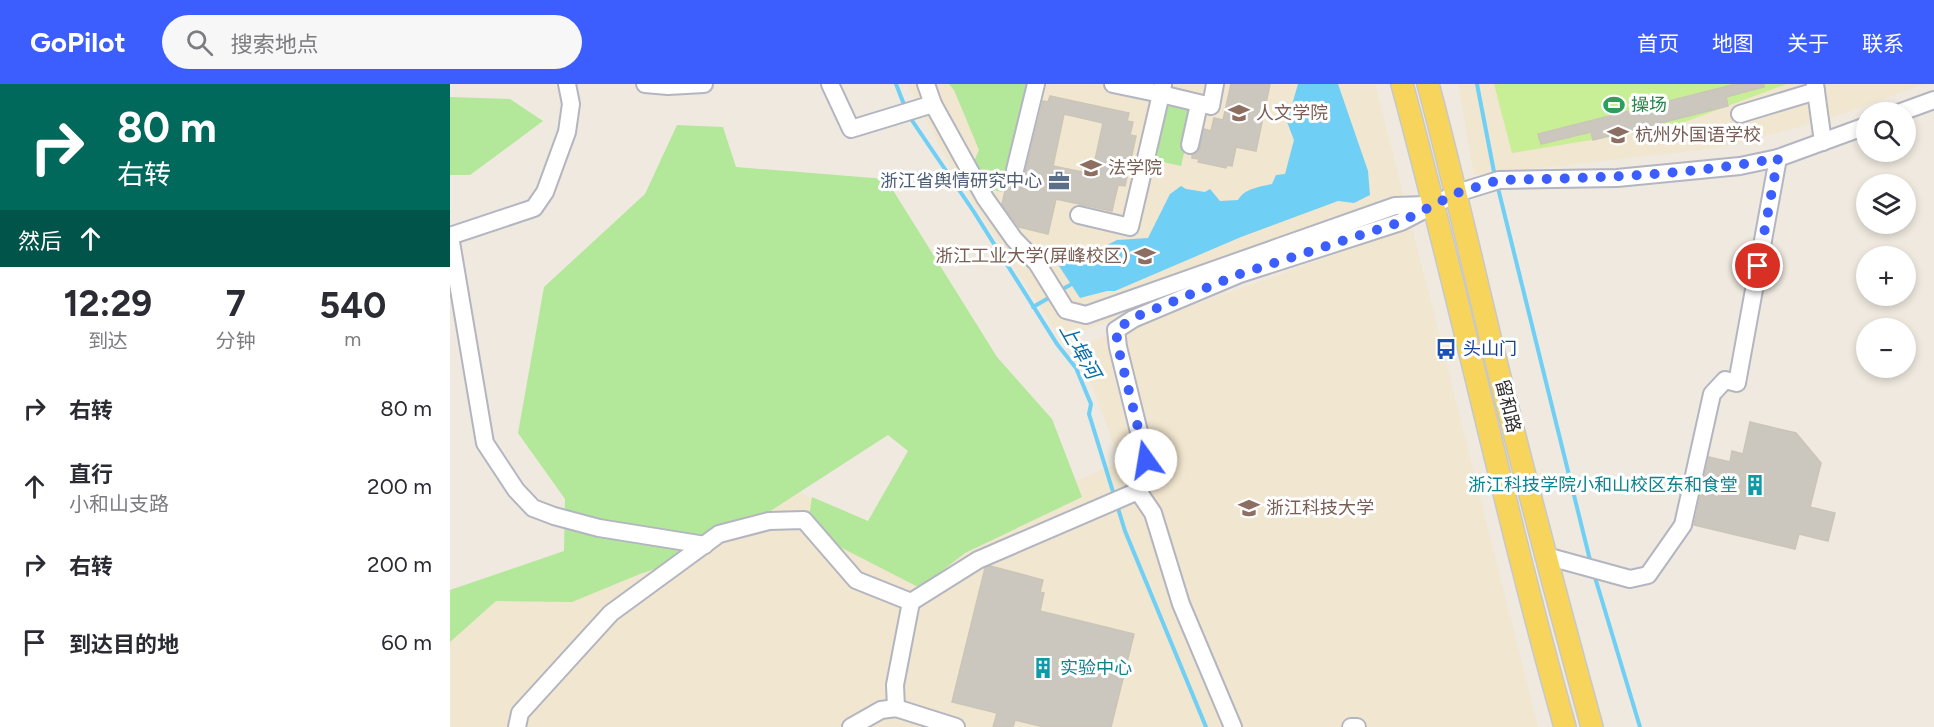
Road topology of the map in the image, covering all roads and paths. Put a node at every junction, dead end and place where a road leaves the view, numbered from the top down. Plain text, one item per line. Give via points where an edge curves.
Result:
1 (567, 84) edge
2 (645, 84) edge
3 (704, 84) edge
4 (830, 84) edge
5 (926, 84) edge
6 (1036, 84) edge
7 (1113, 84) edge
8 (1215, 84) edge
9 (1402, 84) edge
10 (1428, 84) edge
11 (1815, 88) edge
12 (1162, 89) edge
13 (1934, 100) edge
14 (1199, 104) junction
15 (925, 107) junction
16 (1916, 107) edge
17 (1740, 114) dead end
18 (1856, 130) edge
19 (1823, 142) junction
20 (1190, 146) dead end
21 (1778, 158) junction
22 (1015, 170) dead end
23 (1457, 193) junction
24 (1434, 204) junction
25 (1079, 215) dead end
26 (450, 236) edge
27 (1133, 493) junction
28 (705, 545) junction
29 (1546, 556) junction
30 (911, 602) junction
31 (896, 708) junction
32 (517, 727) edge
33 (851, 727) edge
34 (956, 727) edge
35 (1233, 727) edge
36 (1351, 727) edge
37 (1357, 727) edge
38 (1564, 727) edge
39 (1592, 727) edge

1 - 26 street via 571,104 567,132 545,192 534,208
2 - 3 street
4 - 15 street via 852,129
5 - 15 street
6 - 22 street
7 - 12 street
8 - 14 street via 1211,106
9 - 24 main road, 留和路
10 - 23 main road, 留和路
11 - 17 street
11 - 19 street
12 - 14 street
12 - 25 street via 1130,227
13 - 16 street
14 - 20 street
15 - 24 street via 1014,239 1037,262 1066,310 1086,315 1395,206
18 - 19 street
19 - 21 street
21 - 23 street via 1740,166 1617,178 1495,181
21 - 29 street via 1737,383 1725,380 1712,394 1683,525 1648,575 1630,579
23 - 24 street
23 - 29 main road, 留和路
24 - 27 street via 1401,222 1240,274 1133,318 1116,330 1146,460 1147,478
24 - 38 main road, 留和路 via 1503,498
26 - 28 street via 485,442 516,490 533,508 554,516 599,528
27 - 30 street via 978,560
27 - 35 street via 1153,513 1181,604
28 - 30 street via 718,534 769,521 804,520 856,580
28 - 32 street via 611,613 520,713
29 - 39 main road, 留和路
30 - 31 street via 895,685
31 - 33 street via 881,711
31 - 34 street
36 - 37 street

